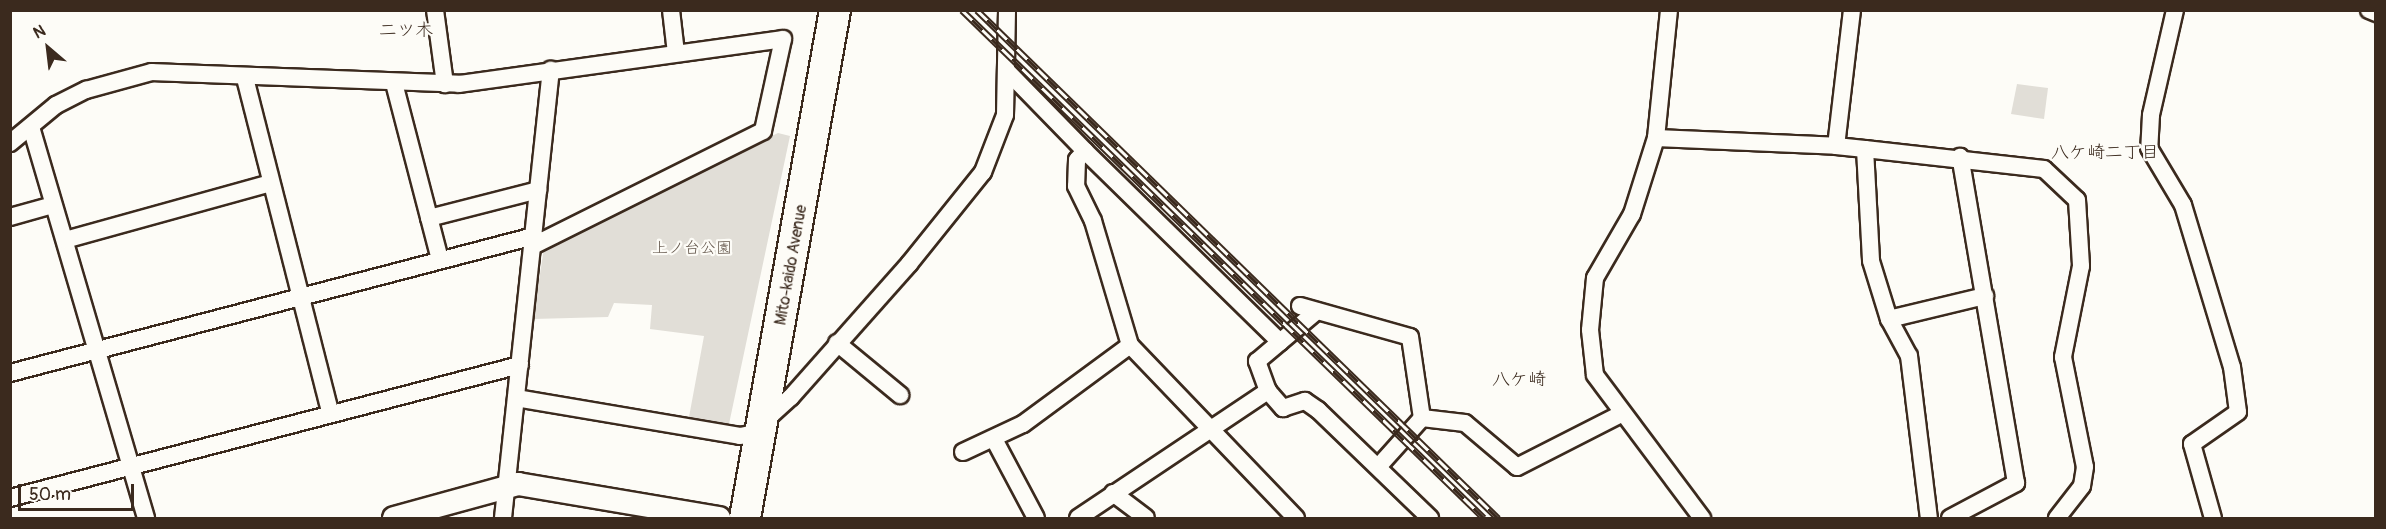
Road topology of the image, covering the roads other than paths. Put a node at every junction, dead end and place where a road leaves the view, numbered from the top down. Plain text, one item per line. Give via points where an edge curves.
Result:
1 (435, 10) edge
2 (671, 10) edge
3 (835, 10) edge
4 (1007, 10) edge
5 (1669, 10) edge
6 (1852, 10) edge
7 (2175, 10) edge
8 (2369, 10) edge
9 (2376, 13) edge
10 (676, 53) junction
11 (551, 70) junction
12 (1007, 71) junction
13 (245, 78) junction
14 (394, 83) junction
15 (445, 84) junction
16 (31, 127) junction
17 (1656, 138) junction
18 (10, 143) edge
19 (1836, 146) junction
20 (1865, 149) junction
21 (1085, 151) junction
22 (1960, 157) junction
23 (270, 183) junction
24 (538, 190) junction
25 (53, 205) junction
26 (10, 217) edge
27 (429, 218) junction
28 (65, 240) junction
29 (534, 240) junction
30 (440, 259) junction
31 (1985, 296) junction
32 (300, 297) junction
33 (1300, 306) dead end
34 (1317, 311) junction
35 (1889, 319) junction
36 (1280, 342) junction
37 (837, 343) junction
38 (1130, 345) junction
39 (96, 348) junction
40 (520, 365) junction
41 (10, 373) edge
42 (1268, 391) junction
43 (900, 395) dead end
44 (516, 398) junction
45 (330, 412) junction
46 (1621, 414) junction
47 (1422, 418) junction
48 (763, 423) junction
49 (1208, 432) junction
50 (995, 441) junction
51 (963, 452) dead end
52 (131, 463) junction
53 (1378, 467) junction
54 (506, 488) junction
55 (1113, 493) junction
56 (10, 498) edge
57 (146, 519) edge
58 (394, 519) edge
59 (503, 519) edge
60 (719, 519) edge
61 (745, 519) edge
62 (1036, 519) edge
63 (1078, 519) edge
64 (1146, 519) edge
65 (1296, 519) edge
66 (1430, 519) edge
67 (1702, 519) edge
68 (1929, 519) edge
69 (1950, 519) edge
70 (2057, 519) edge
71 (2213, 519) edge

1 - 15 street
2 - 10 street
3 - 48 highway, Mito-kaido Avenue
4 - 12 street
5 - 17 street
6 - 19 street
7 - 71 street via 2151,115 2150,148 2183,205 2232,367 2238,411 2192,444
8 - 9 street
10 - 11 street
10 - 29 street via 783,39 763,131
11 - 15 street
11 - 24 street
12 - 21 street
12 - 37 street via 1005,115 983,172
13 - 14 street via 344,76
13 - 16 street via 152,72 105,82 56,105
13 - 23 street
14 - 15 street
14 - 27 street
16 - 18 street
16 - 25 street
17 - 19 street
17 - 46 street via 1632,214 1595,279 1590,330 1595,375
19 - 20 street
20 - 22 street
20 - 35 street via 1871,261
21 - 36 street
21 - 38 street via 1077,160 1076,186 1093,221
22 - 31 street
22 - 70 street via 2044,169 2077,200 2081,266 2063,357 2085,467 2082,486
23 - 28 street
23 - 32 street
24 - 27 street
24 - 29 street
25 - 26 street
25 - 28 street
27 - 30 street
28 - 39 street
29 - 30 street
29 - 40 street
30 - 32 street
31 - 35 street
31 - 69 street via 2016,483
32 - 39 street
32 - 45 street
33 - 34 street
34 - 36 street
34 - 47 street via 1410,337
35 - 68 street via 1908,356
36 - 42 street via 1257,361
37 - 43 street
37 - 48 street
38 - 49 street
38 - 50 street via 1076,389
39 - 41 street
39 - 52 street
40 - 44 street
40 - 45 street
42 - 49 street
42 - 53 street via 1283,408 1305,401 1311,405
44 - 48 street via 740,436
44 - 54 street
45 - 52 street
46 - 47 street via 1517,467 1465,423
46 - 67 street
47 - 53 street
48 - 61 highway, Mito-kaido Avenue
49 - 55 street
49 - 65 street
50 - 51 street
50 - 62 street
52 - 56 street
52 - 57 street
53 - 66 street
54 - 58 street
54 - 59 street
54 - 60 street via 518,484
55 - 63 street
55 - 64 street

